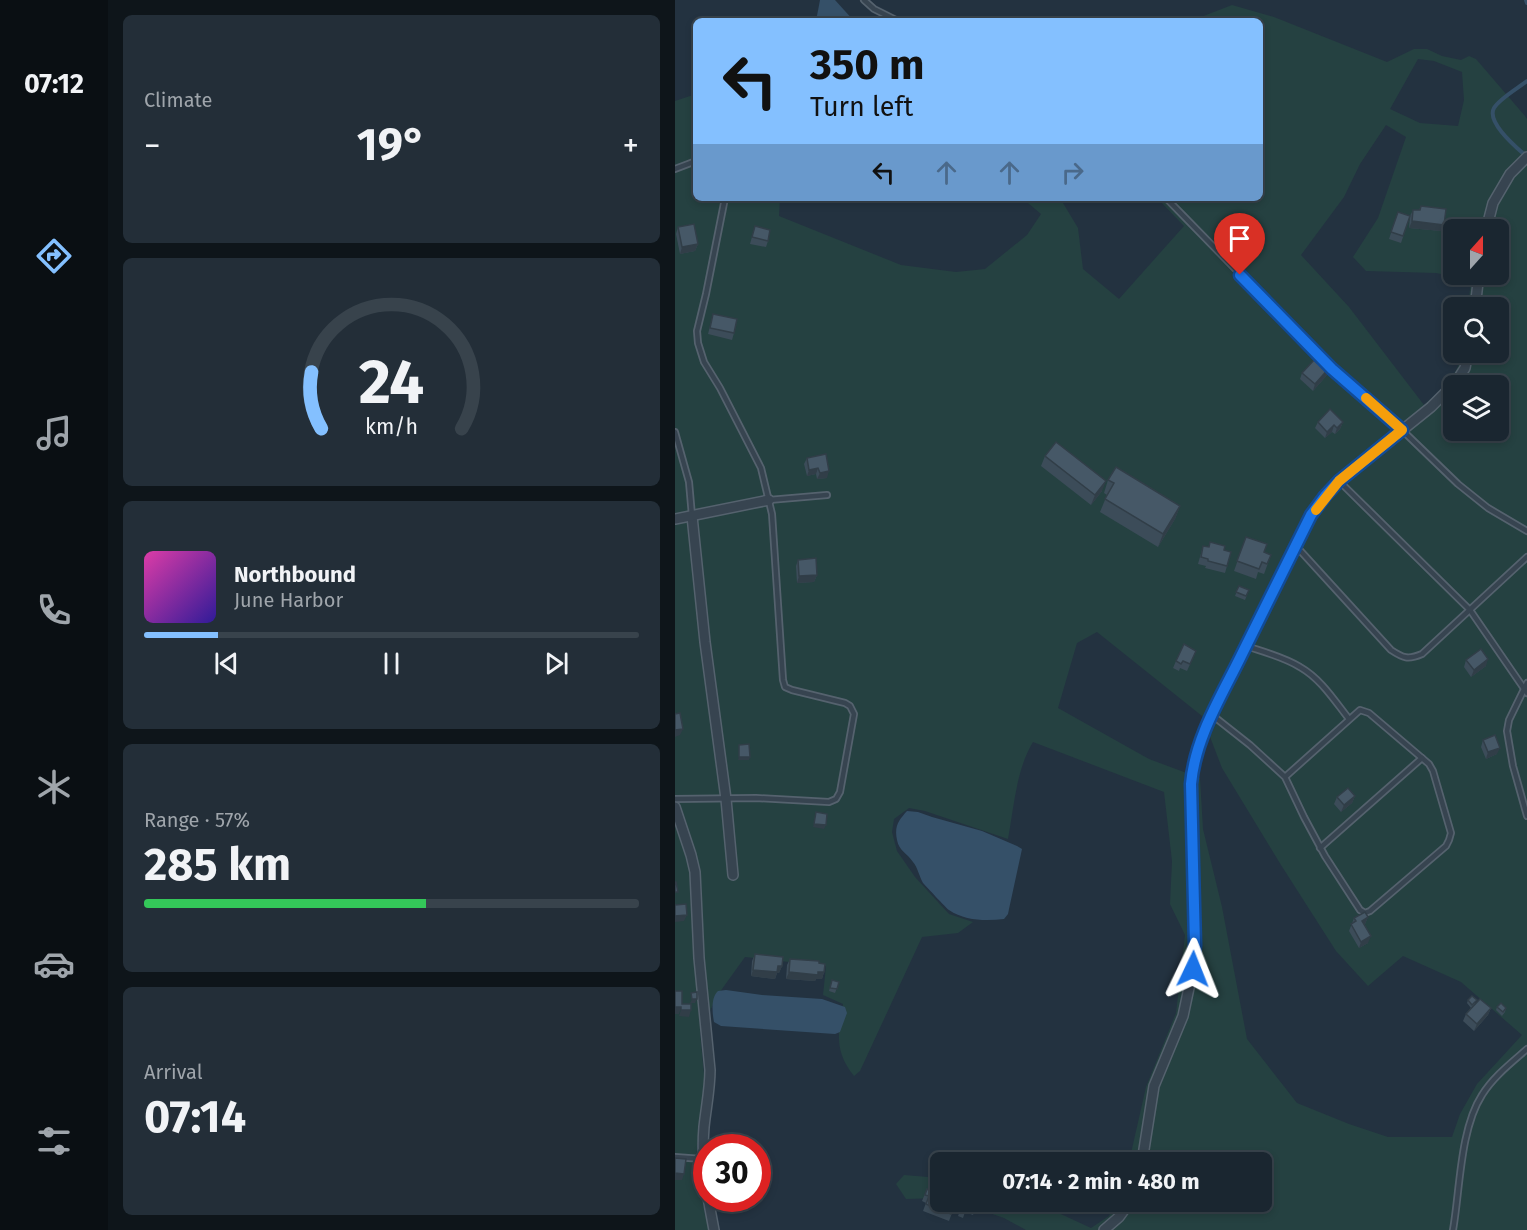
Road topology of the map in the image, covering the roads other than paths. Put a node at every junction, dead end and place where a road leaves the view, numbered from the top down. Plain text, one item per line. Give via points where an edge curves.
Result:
1 (864, 0) edge
2 (892, 18) edge
3 (1527, 157) edge
4 (693, 162) edge
5 (675, 169) edge
6 (724, 201) edge
7 (1169, 201) edge
8 (1489, 219) edge
9 (1466, 363) edge
10 (1402, 430) junction
11 (675, 432) edge
12 (1339, 481) junction
13 (827, 495) dead end
14 (769, 500) junction
15 (692, 516) junction
16 (675, 519) edge
17 (1527, 531) edge
18 (1296, 546) junction
19 (1527, 557) edge
20 (1470, 610) junction
21 (1246, 646) junction
22 (1526, 688) edge
23 (1212, 715) junction
24 (1349, 719) junction
25 (1422, 758) junction
26 (1285, 777) junction
27 (675, 799) edge
28 (726, 799) junction
29 (675, 807) edge
30 (1527, 816) edge
31 (1320, 848) junction
32 (733, 875) dead end
33 (1527, 1049) edge
34 (703, 1134) edge
35 (1144, 1152) edge
36 (675, 1157) edge
37 (693, 1158) edge
38 (711, 1212) edge
39 (1123, 1212) edge
40 (714, 1230) edge
41 (1104, 1230) edge
42 (1453, 1230) edge

1 - 2 lane
3 - 8 street via 1510,174 1493,203
4 - 5 lane
6 - 14 lane via 697,331 698,343 704,362 761,468
7 - 10 lane via 1332,369
9 - 10 street via 1456,382
10 - 12 street
10 - 17 lane via 1458,484
11 - 15 lane via 689,482
12 - 18 street via 1311,515
12 - 20 lane
13 - 14 lane
14 - 15 street
14 - 28 lane via 785,687 845,703 854,714 836,799
15 - 16 street
15 - 28 street
18 - 20 lane via 1401,657 1422,654
18 - 21 street
19 - 20 lane
20 - 22 lane
21 - 23 street
21 - 24 lane via 1301,667
22 - 30 lane via 1507,731
23 - 26 lane
23 - 35 street via 1197,749 1191,784 1193,969 1183,1016 1154,1086
24 - 25 lane via 1360,710 1368,713
24 - 26 lane
25 - 31 lane
25 - 31 lane via 1433,771 1451,833 1446,846 1365,913
26 - 31 lane
27 - 28 lane
28 - 32 street
29 - 34 street via 691,855 696,886 710,1070
33 - 42 lane via 1481,1095 1473,1114 1465,1139
36 - 37 lane
38 - 40 street
39 - 41 street

